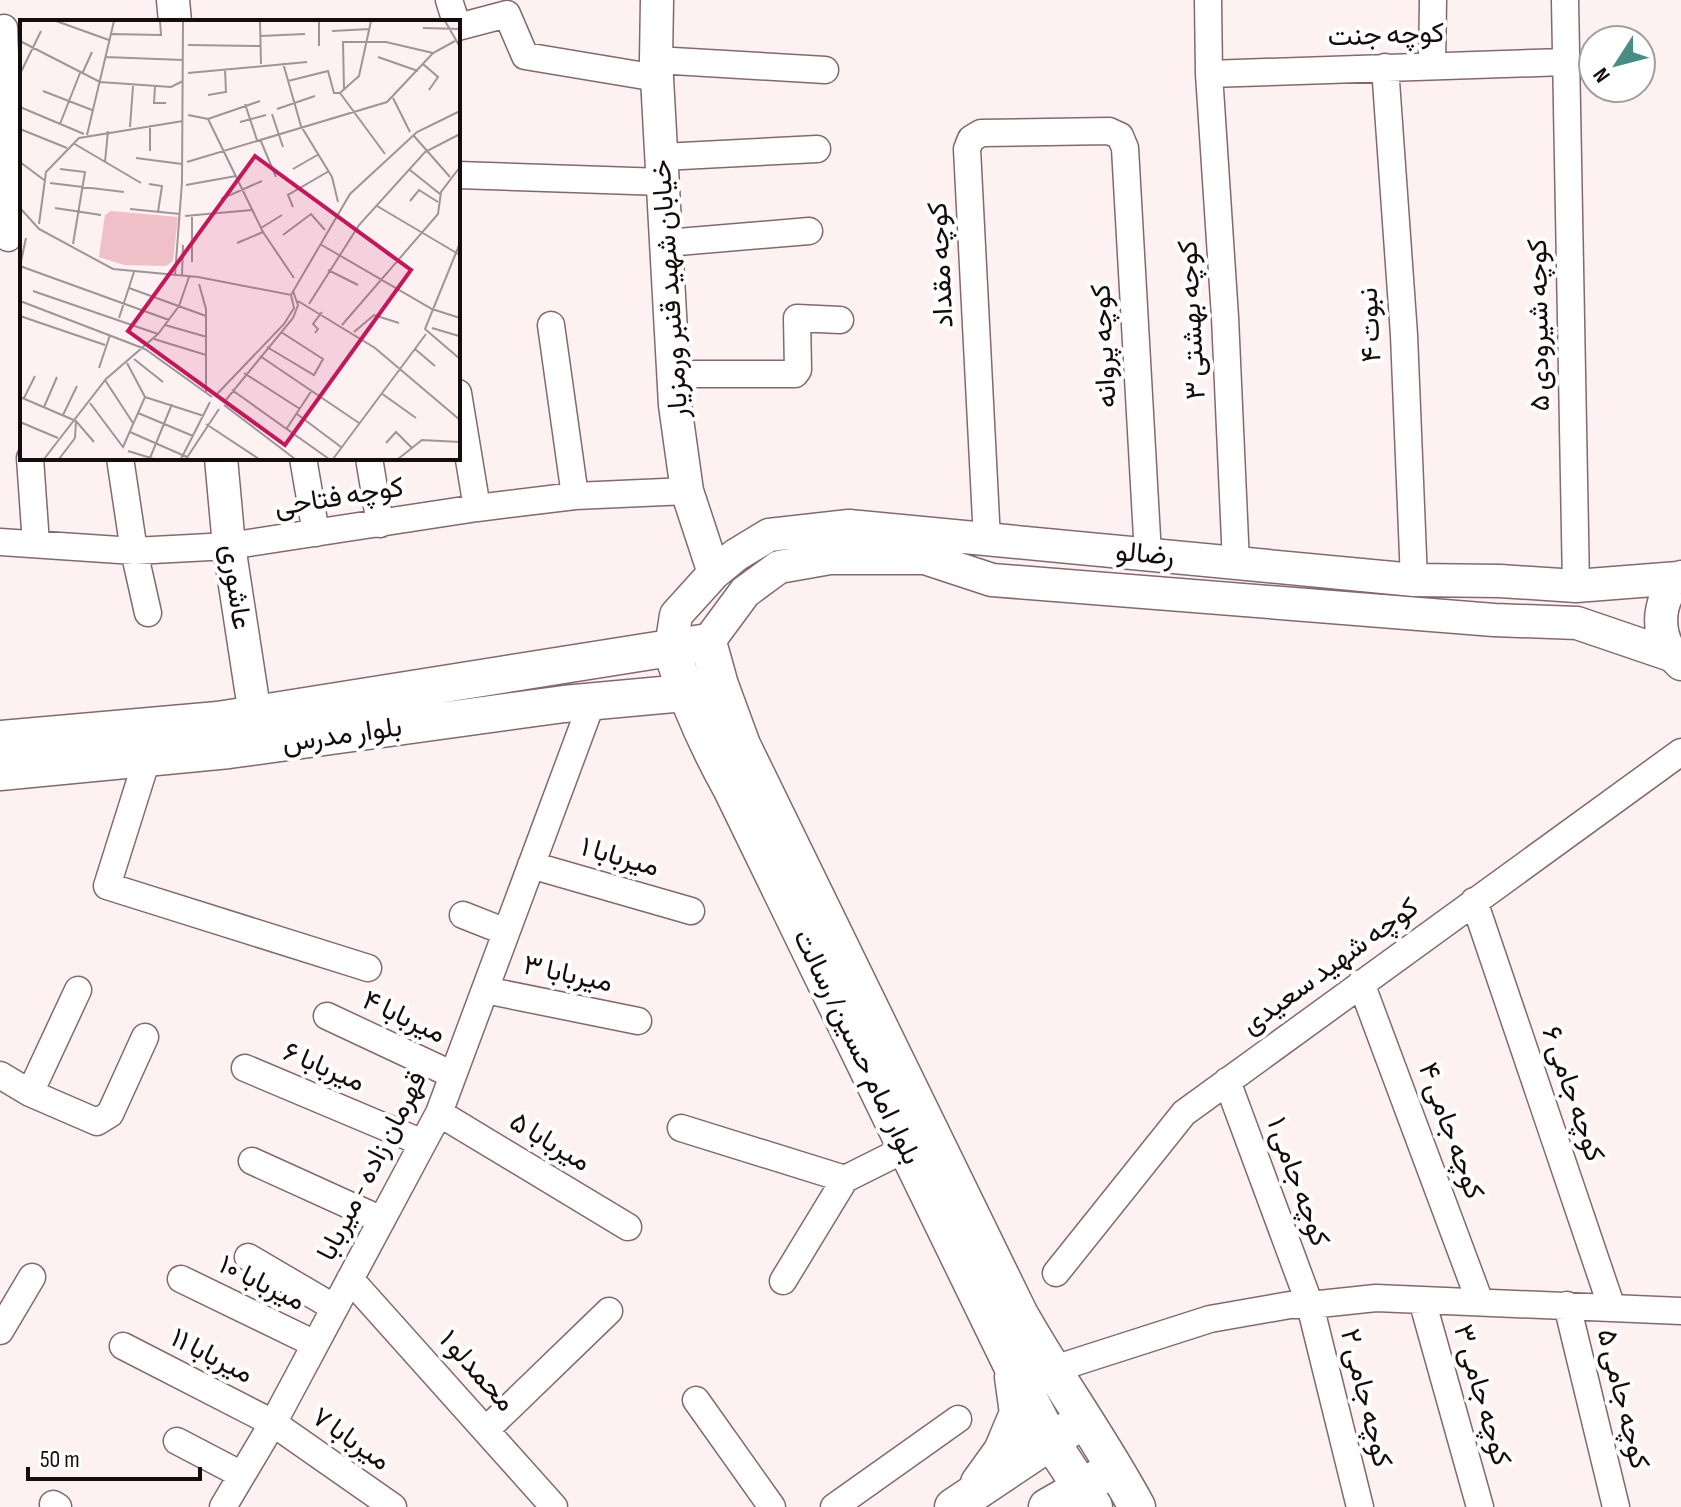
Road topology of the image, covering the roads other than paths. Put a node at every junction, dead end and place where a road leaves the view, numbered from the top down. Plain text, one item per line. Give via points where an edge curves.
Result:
1 (449, 0) edge
2 (657, 0) edge
3 (1208, 0) edge
4 (1433, 0) edge
5 (1565, 0) edge
6 (455, 20) edge
7 (460, 24) edge
8 (4, 28) dead end
9 (1565, 62) junction
10 (1432, 66) junction
11 (1385, 67) junction
12 (657, 69) junction
13 (825, 70) dead end
14 (1209, 74) junction
15 (10, 134) edge
16 (1120, 136) joint
17 (817, 149) dead end
18 (662, 170) junction
19 (460, 175) edge
20 (809, 231) dead end
21 (8, 238) dead end
22 (666, 243) junction
23 (840, 320) dead end
24 (551, 325) dead end
25 (673, 374) junction
26 (460, 405) edge
27 (30, 460) edge
28 (120, 460) edge
29 (221, 460) edge
30 (303, 460) edge
31 (369, 460) edge
32 (687, 491) junction
33 (575, 496) junction
34 (477, 508) junction
35 (380, 524) junction
36 (316, 533) junction
37 (987, 540) junction
38 (0, 542) edge
39 (36, 544) junction
40 (229, 546) junction
41 (134, 551) junction
42 (1148, 555) junction
43 (1236, 563) junction
44 (714, 573) junction
45 (1680, 578) edge
46 (1414, 580) junction
47 (1627, 582) junction
48 (1576, 586) junction
49 (148, 613) dead end
50 (1622, 639) junction
51 (708, 642) junction
52 (671, 648) junction
53 (1676, 660) edge
54 (720, 685) junction
55 (684, 693) junction
56 (592, 702) junction
57 (255, 715) junction
58 (0, 739) edge
59 (146, 743) junction
60 (1681, 752) edge
61 (0, 772) edge
62 (531, 865) junction
63 (1474, 901) junction
64 (691, 911) dead end
65 (463, 915) dead end
66 (506, 932) junction
67 (368, 968) dead end
68 (1361, 983) junction
69 (78, 990) dead end
70 (485, 990) junction
71 (327, 1016) dead end
72 (638, 1021) dead end
73 (145, 1037) dead end
74 (245, 1068) dead end
75 (0, 1075) edge
76 (453, 1075) junction
77 (1227, 1081) junction
78 (30, 1093) junction
79 (439, 1113) junction
80 (681, 1128) dead end
81 (423, 1143) junction
82 (907, 1148) junction
83 (252, 1161) dead end
84 (845, 1179) junction
85 (382, 1220) junction
86 (628, 1227) dead end
87 (248, 1257) dead end
88 (1056, 1273) dead end
89 (32, 1277) dead end
90 (181, 1279) dead end
91 (350, 1279) junction
92 (783, 1281) dead end
93 (1422, 1300) junction
94 (1480, 1302) junction
95 (1310, 1305) junction
96 (1567, 1305) junction
97 (335, 1308) junction
98 (1612, 1308) junction
99 (609, 1311) dead end
100 (1681, 1311) edge
101 (0, 1331) edge
102 (315, 1344) junction
103 (123, 1346) dead end
104 (1011, 1364) junction
105 (1051, 1370) junction
106 (696, 1400) dead end
107 (958, 1419) dead end
108 (1082, 1419) junction
109 (273, 1423) junction
110 (487, 1429) junction
111 (177, 1441) dead end
112 (1052, 1443) junction
113 (1115, 1467) junction
114 (242, 1475) junction
115 (1088, 1497) edge
116 (961, 1501) edge
117 (223, 1507) edge
118 (393, 1507) edge
119 (554, 1507) edge
120 (772, 1507) edge
121 (834, 1507) edge
122 (1047, 1507) edge
123 (1137, 1507) edge
124 (1360, 1507) edge
125 (1480, 1507) edge
126 (1616, 1507) edge

1 - 6 street
2 - 12 street, خیابان شهید قنبر ورمزیار
3 - 14 street, کوچه بهشتی ۳
4 - 10 street
5 - 9 street, کوچه شیرودی ۵
7 - 12 street via 507,14 525,56
8 - 15 street
9 - 10 street, کوچه جنت
9 - 48 street, کوچه شیرودی ۵
10 - 11 street, کوچه جنت
11 - 14 street, کوچه جنت
11 - 46 street, نبوت ۴
12 - 13 street
12 - 18 street, خیابان شهید قنبر ورمزیار
14 - 43 street, کوچه بهشتی ۳
15 - 21 street
16 - 37 street, کوچه مقداد via 1109,131 981,133 967,149
16 - 42 street, کوچه پروانه via 1125,148
17 - 18 street
18 - 19 street
18 - 22 street, خیابان شهید قنبر ورمزیار
20 - 22 street
22 - 25 street, خیابان شهید قنبر ورمزیار
23 - 25 street via 797,318 795,374
24 - 33 street
25 - 32 street, خیابان شهید قنبر ورمزیار
26 - 34 street
27 - 39 street
28 - 41 street
29 - 40 street, عاشوری
30 - 36 street
31 - 35 street
32 - 33 street, کوچه فتاحی
32 - 44 street, خیابان شهید قنبر ورمزیار
33 - 34 street, کوچه فتاحی
34 - 35 street, کوچه فتاحی
35 - 36 street, کوچه فتاحی
36 - 40 street, کوچه فتاحی
37 - 42 street, رضالو
37 - 44 street, رضالو via 849,526 769,535
38 - 39 street, کوچه فتاحی
39 - 41 street, کوچه فتاحی
40 - 41 street, کوچه فتاحی
40 - 57 street, عاشوری
41 - 49 street
42 - 43 street, رضالو
43 - 46 street, رضالو
44 - 52 street, رضالو via 676,615
45 - 47 street, رضالو
45 - 53 street via 1663,602 1660,629
46 - 48 street, رضالو
47 - 48 street, رضالو
47 - 50 street via 1638,595 1641,611 1636,627
50 - 51 street, رضالو via 1577,623 992,580 925,558 830,558 779,567 745,592
50 - 53 street, رضالو
51 - 52 main road, بلوار مدرس
51 - 54 main road, بلوار امام حسین/ رسالت
52 - 55 main road, بلوار امام حسین/ رسالت
52 - 57 main road, بلوار مدرس
54 - 55 main road, بلوار مدرس
54 - 105 main road, بلوار امام حسین/ رسالت via 749,760
55 - 56 main road, بلوار مدرس
55 - 82 main road, بلوار امام حسین/ رسالت
56 - 59 main road, بلوار مدرس
56 - 62 street, قهرمان زاده - میربابا
57 - 59 main road, بلوار مدرس
58 - 59 main road, بلوار مدرس
59 - 61 main road, بلوار مدرس
59 - 67 street via 107,886
60 - 63 street, کوچه شهید سعیدی
62 - 64 street, میربابا ۱
62 - 66 street, قهرمان زاده - میربابا
63 - 68 street, کوچه شهید سعیدی
63 - 98 street, کوچه جامی ۶
65 - 66 street
66 - 70 street, قهرمان زاده - میربابا
68 - 77 street, کوچه شهید سعیدی
68 - 94 street, کوچه جامی ۴
69 - 78 street
70 - 72 street, میربابا ۳
70 - 76 street, قهرمان زاده - میربابا
71 - 76 street, میربابا ۴
73 - 78 street via 110,1114 97,1122
74 - 81 street, میربابا ۶
75 - 78 street
76 - 79 street, قهرمان زاده - میربابا
77 - 88 street, کوچه شهید سعیدی via 1184,1113
77 - 95 street, کوچه جامی ۱
79 - 81 street, قهرمان زاده - میربابا
79 - 86 street, میربابا ۵
80 - 84 street
81 - 85 street, قهرمان زاده - میربابا
82 - 84 street
82 - 104 main road, بلوار امام حسین/ رسالت
83 - 85 street
84 - 92 street
85 - 91 street, قهرمان زاده - میربابا
87 - 97 street
89 - 101 street
90 - 102 street, میربابا ۱۰
91 - 97 street, قهرمان زاده - میربابا
91 - 110 street, محمدلو ۱
93 - 94 street
93 - 95 street via 1376,1298
93 - 125 street, کوچه جامی ۳
94 - 96 street
95 - 105 street via 1210,1319
95 - 124 street, کوچه جامی ۲
96 - 98 street
96 - 126 street, کوچه جامی ۵
97 - 102 street, قهرمان زاده - میربابا
98 - 100 street
99 - 110 street
102 - 109 street, قهرمان زاده - میربابا
103 - 109 street, میربابا ۱۱
104 - 112 main road, بلوار امام حسین/ رسالت
104 - 116 main road via 1018,1413 1002,1451
105 - 108 main road, بلوار امام حسین/ رسالت
106 - 120 street
107 - 121 street
108 - 112 main road
108 - 113 main road, بلوار امام حسین/ رسالت
109 - 114 street, قهرمان زاده - میربابا
109 - 118 street, میربابا ۷
110 - 119 street, محمدلو ۱
111 - 114 street
112 - 115 main road, بلوار امام حسین/ رسالت
112 - 116 main road
113 - 115 main road
113 - 123 main road, بلوار امام حسین/ رسالت
114 - 117 street, قهرمان زاده - میربابا
115 - 122 main road

